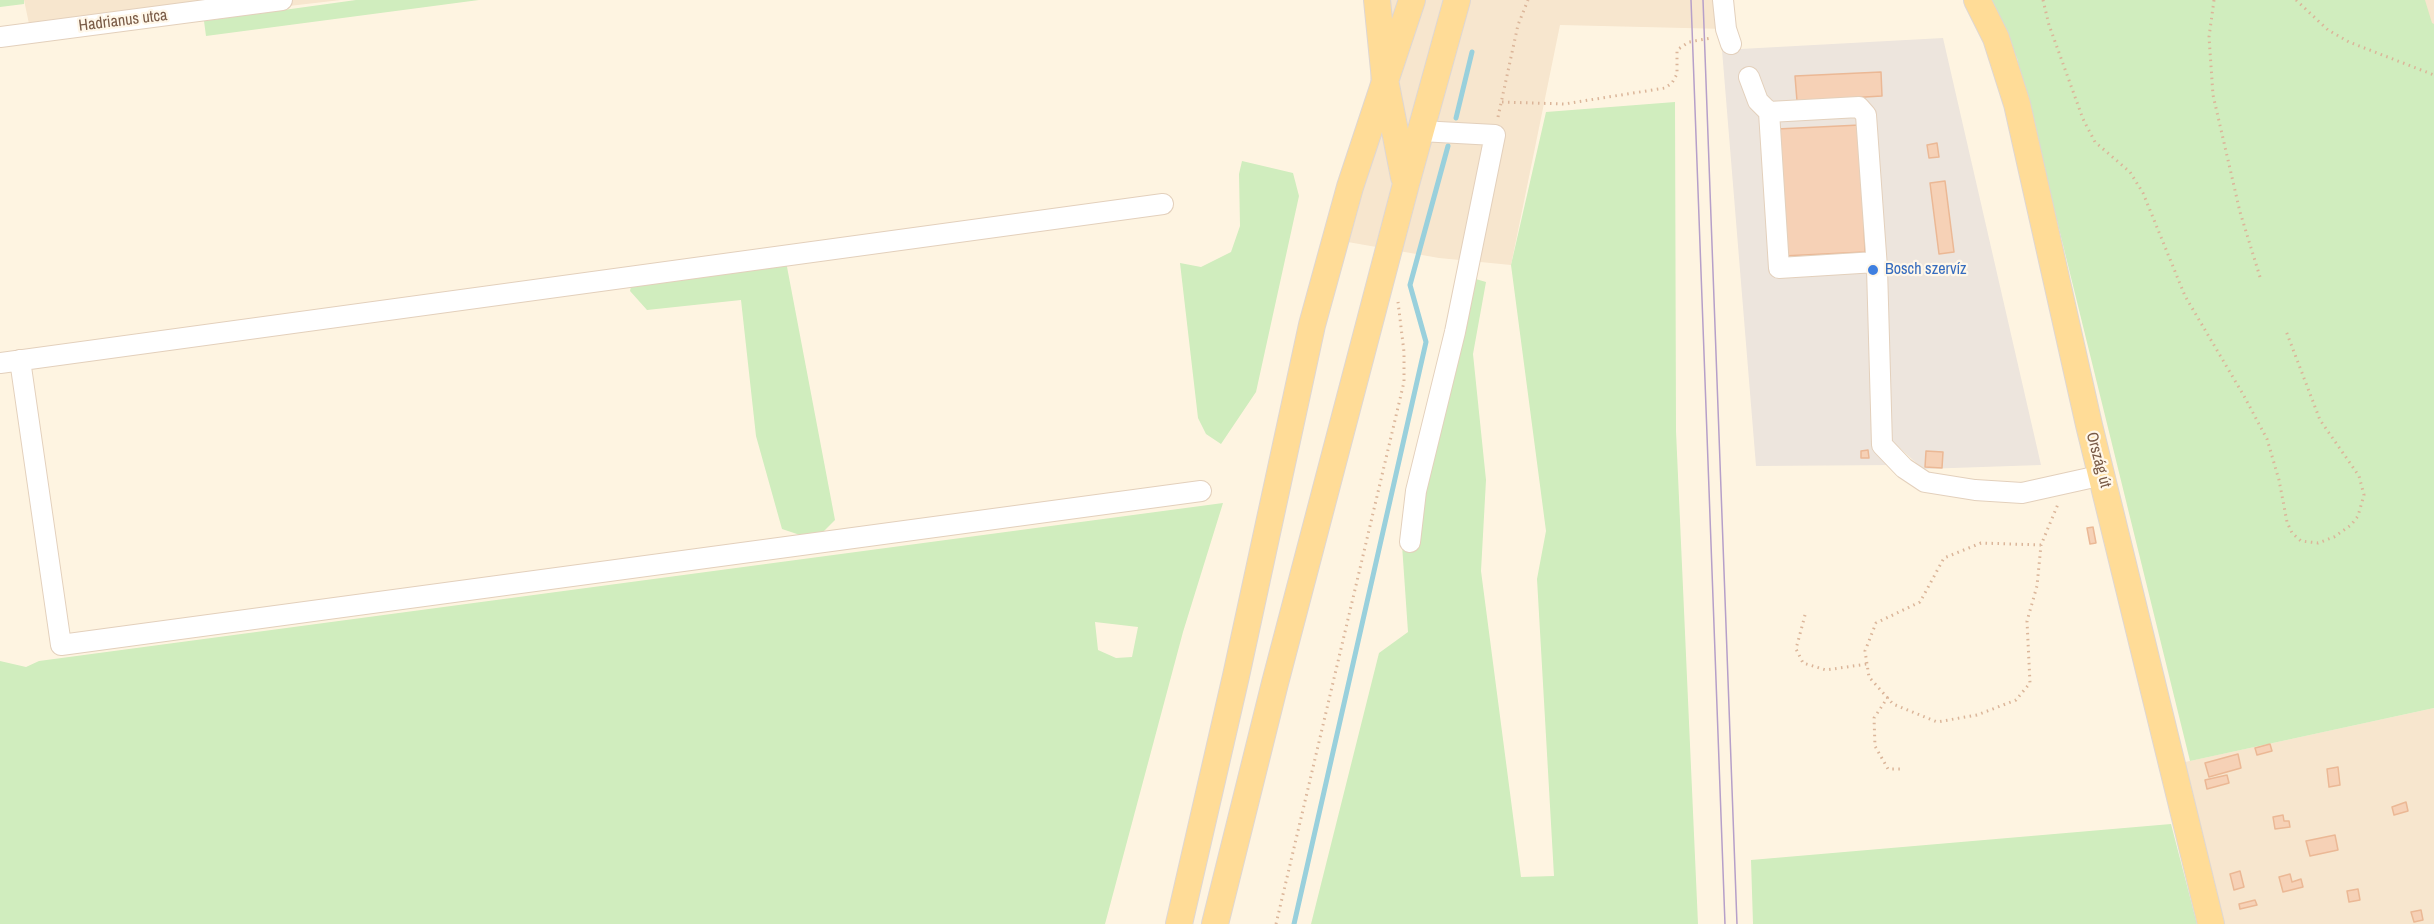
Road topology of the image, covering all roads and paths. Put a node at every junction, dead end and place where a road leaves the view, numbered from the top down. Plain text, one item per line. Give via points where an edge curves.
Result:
1 (282, 0) edge
2 (1377, 0) edge
3 (1412, 0) edge
4 (1528, 0) edge
5 (1722, 0) edge
6 (1977, 0) edge
7 (2043, 0) edge
8 (2214, 0) edge
9 (2296, 0) edge
10 (196, 6) edge
11 (1454, 10) edge
12 (0, 38) edge
13 (1707, 39) dead end
14 (1731, 44) dead end
15 (2434, 75) edge
16 (1749, 77) dead end
17 (1385, 80) junction
18 (1769, 112) junction
19 (1420, 131) junction
20 (1406, 184) junction
21 (1163, 204) dead end
22 (1876, 262) junction
23 (2260, 277) dead end
24 (1397, 295) dead end
25 (2286, 331) dead end
26 (10, 362) edge
27 (2103, 475) junction
28 (2067, 483) junction
29 (1201, 491) dead end
30 (1410, 542) dead end
31 (2041, 545) junction
32 (1805, 615) dead end
33 (1867, 664) junction
34 (1888, 698) junction
35 (1904, 769) dead end
36 (1179, 924) edge
37 (1215, 924) edge
38 (1275, 924) edge
39 (2211, 924) edge

1 - 10 street, Hadrianus utca
2 - 17 main road
3 - 17 main road
4 - 13 path via 1518,25 1502,102 1564,104 1665,88 1677,74 1677,50 1689,42
5 - 14 street
6 - 27 main road, Ország út via 2000,48 2017,104
7 - 25 path via 2083,119 2095,142 2130,172 2143,194 2185,296 2267,439 2292,533 2301,541 2318,543 2351,525 2364,495 2359,476 2320,420
8 - 23 path via 2209,37 2213,95 2240,212
9 - 15 path via 2328,30 2349,42
10 - 12 street, Hadrianus utca
11 - 19 main road
16 - 18 street via 1758,101
17 - 20 main road
17 - 36 main road via 1312,325
18 - 22 street via 1859,107 1866,115
18 - 22 street via 1779,268
19 - 20 main road
19 - 30 street via 1495,135 1455,332 1416,491
20 - 37 main road
21 - 26 street
22 - 28 street via 1882,445 1904,468 1925,482 2022,493
24 - 38 path via 1404,382
26 - 29 street via 61,645
27 - 28 street
27 - 39 main road, Ország út
28 - 31 path
31 - 33 path via 1981,543 1944,558 1920,603 1876,623 1865,651
31 - 34 path via 2037,586 2026,621 2030,683 2016,700 1977,715 1937,722 1893,704
32 - 33 path via 1796,649 1803,663 1826,670
33 - 34 path via 1869,677
34 - 35 path via 1874,718 1875,746 1888,769

